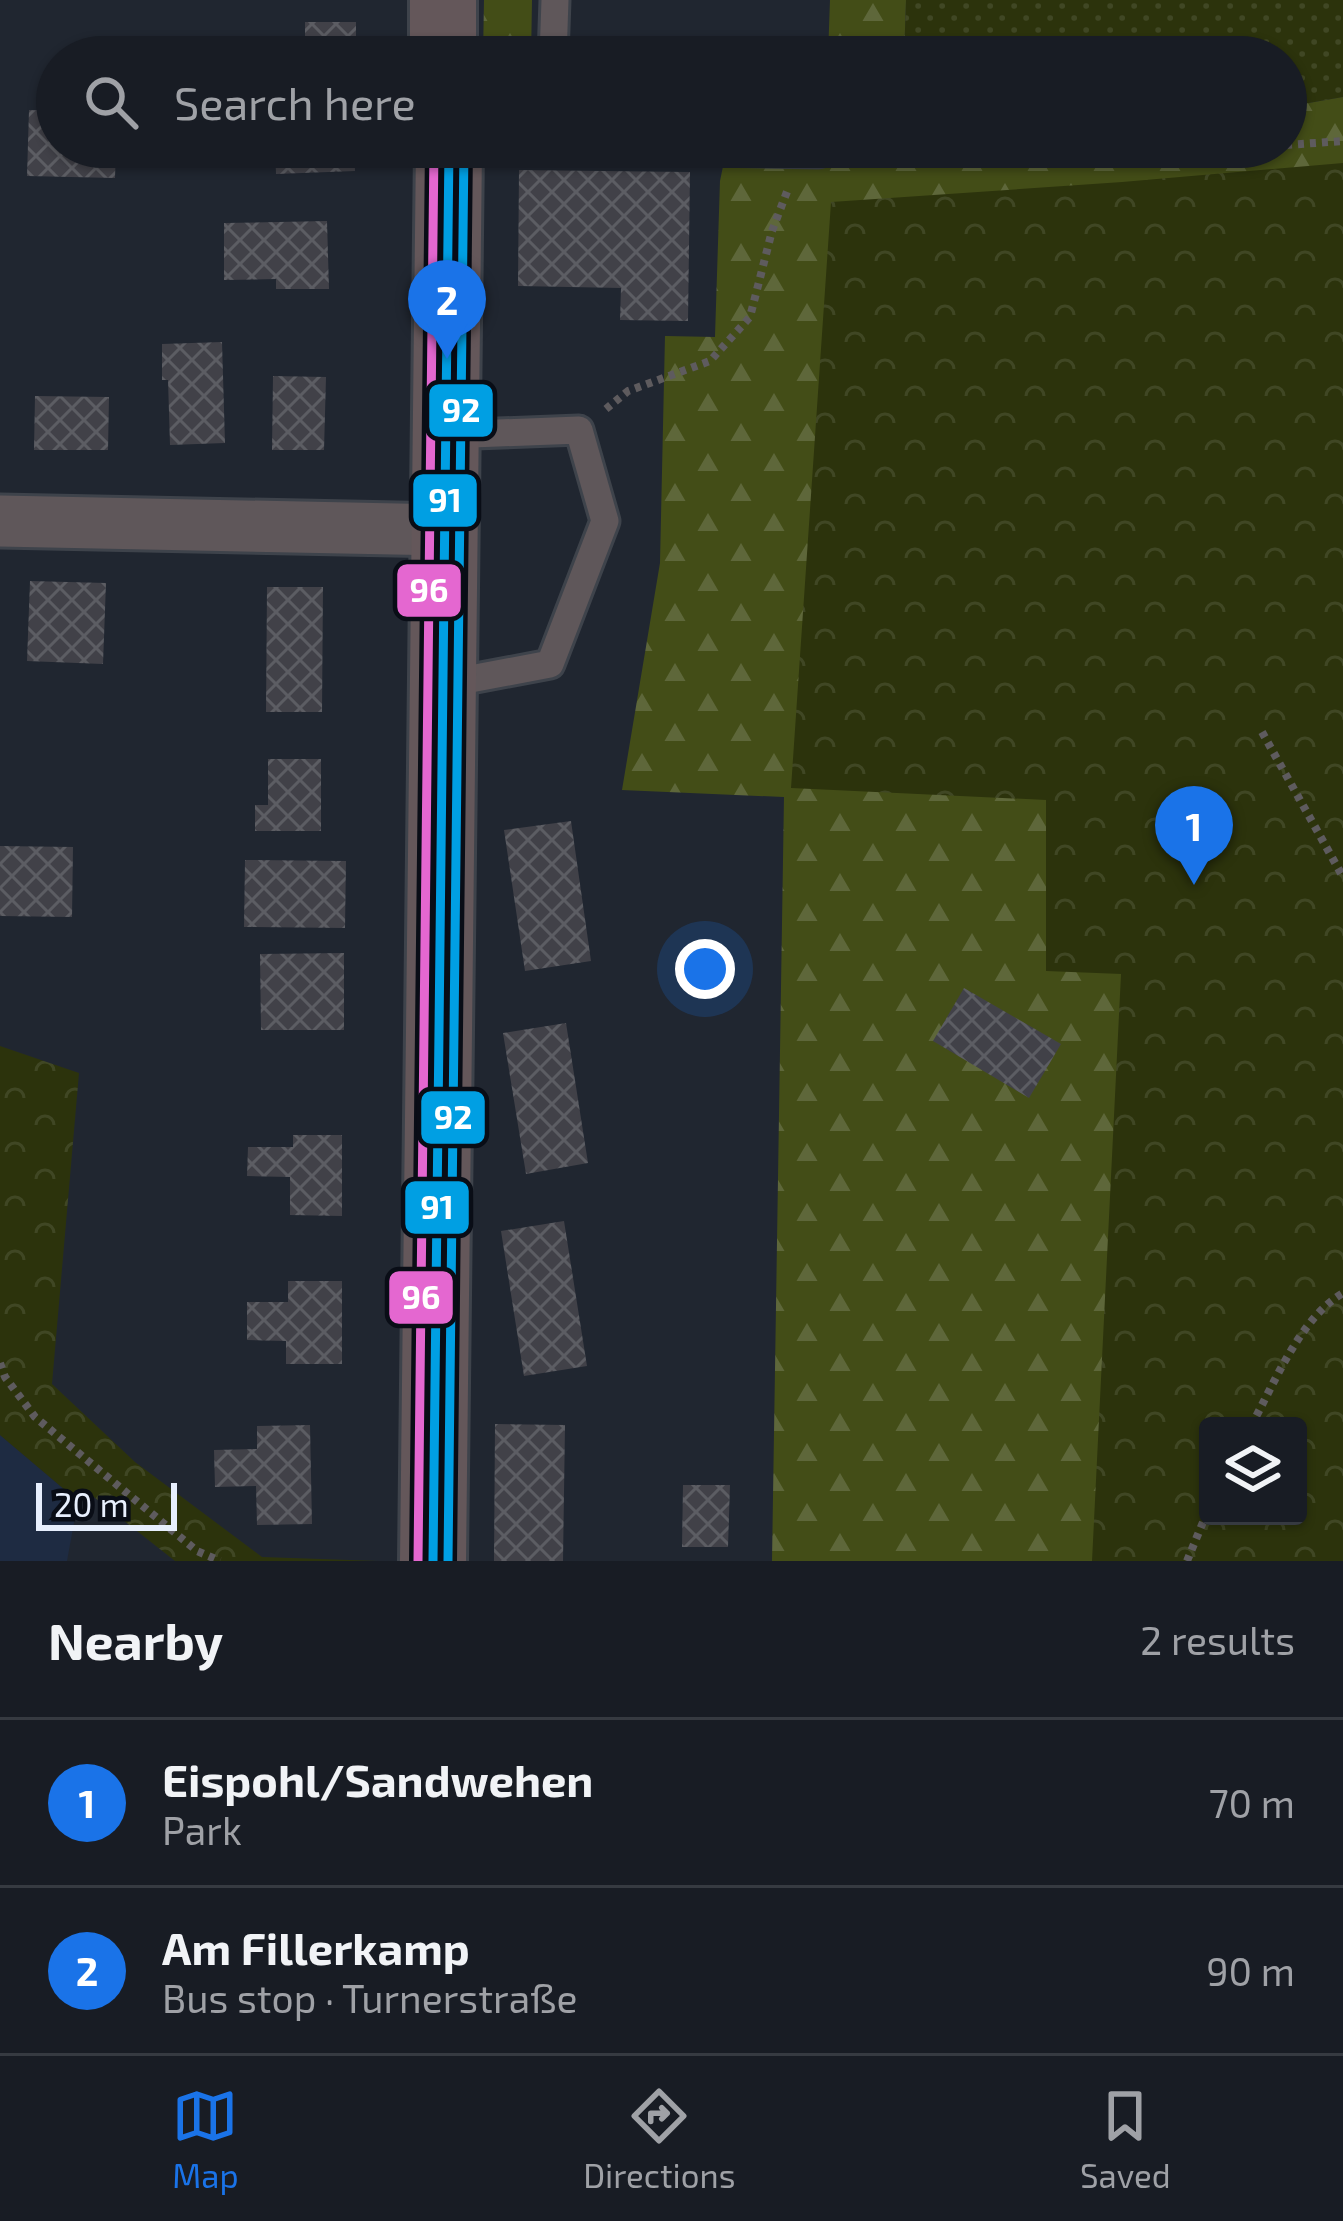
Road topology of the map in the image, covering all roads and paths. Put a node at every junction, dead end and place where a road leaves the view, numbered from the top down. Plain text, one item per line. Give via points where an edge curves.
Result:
1 (443, 0) edge
2 (555, 0) edge
3 (443, 36) edge
4 (554, 36) edge
5 (1343, 141) edge
6 (1307, 144) edge
7 (449, 168) edge
8 (804, 168) edge
9 (579, 430) junction
10 (447, 435) junction
11 (0, 520) edge
12 (446, 530) junction
13 (442, 685) junction
14 (1262, 732) dead end
15 (1343, 877) edge
16 (1343, 1293) edge
17 (0, 1364) edge
18 (1256, 1417) edge
19 (1202, 1525) edge
20 (220, 1561) edge
21 (433, 1561) edge
22 (1187, 1561) edge

1 - 3 street
2 - 4 lane
5 - 6 path
7 - 10 street
8 - 9 path via 772,231 751,317 710,361 628,391
9 - 10 lane
9 - 13 lane via 605,521 550,664
10 - 12 street
11 - 12 street
12 - 13 street
13 - 21 street
14 - 15 path
16 - 18 path via 1294,1346
17 - 20 path via 35,1417 197,1551
19 - 22 path

